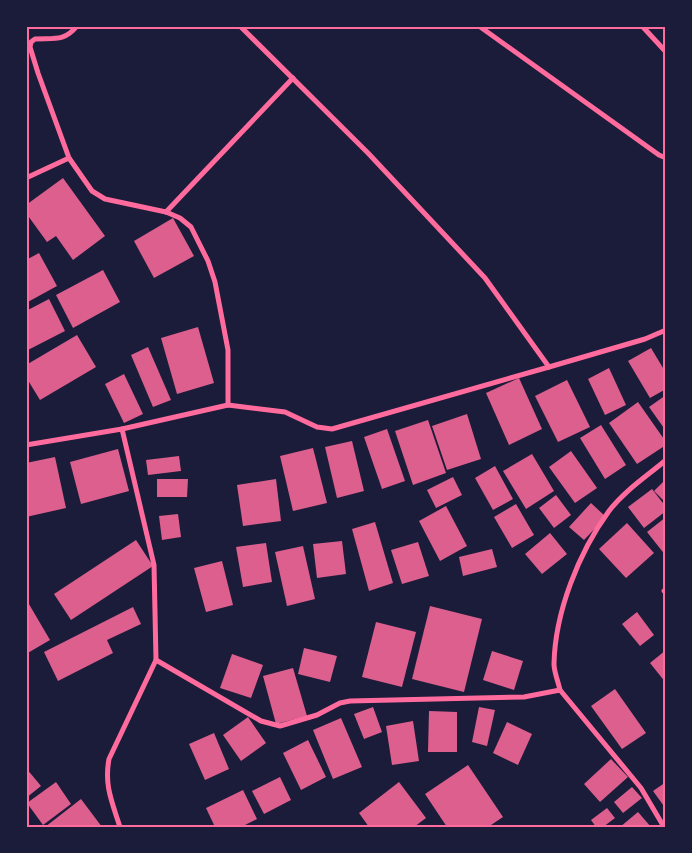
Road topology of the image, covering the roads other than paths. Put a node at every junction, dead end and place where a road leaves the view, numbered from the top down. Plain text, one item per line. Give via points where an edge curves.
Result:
1 (77, 26) edge
2 (240, 26) edge
3 (479, 26) edge
4 (642, 26) edge
5 (666, 52) edge
6 (293, 78) junction
7 (69, 158) junction
8 (666, 158) edge
9 (26, 178) edge
10 (166, 212) junction
11 (666, 330) edge
12 (549, 367) junction
13 (228, 405) junction
14 (122, 429) junction
15 (27, 444) edge
16 (666, 460) edge
17 (156, 660) junction
18 (560, 690) junction
19 (120, 827) edge
20 (664, 827) edge

1 - 7 street via 63,38 35,39 31,45
2 - 6 street
3 - 8 street
4 - 5 street
6 - 10 street
6 - 12 street via 485,278
7 - 9 street
7 - 10 street via 92,191 105,199
10 - 13 street via 191,227 215,282 228,350
11 - 12 street
12 - 13 street via 332,429 317,428 285,412
13 - 14 street
14 - 15 street
14 - 17 street via 154,565
16 - 18 street via 610,511 570,584 559,625 554,665
17 - 18 street via 261,721 277,726 317,715 350,701 524,697
17 - 19 street via 109,759 108,790
18 - 20 street via 641,788

